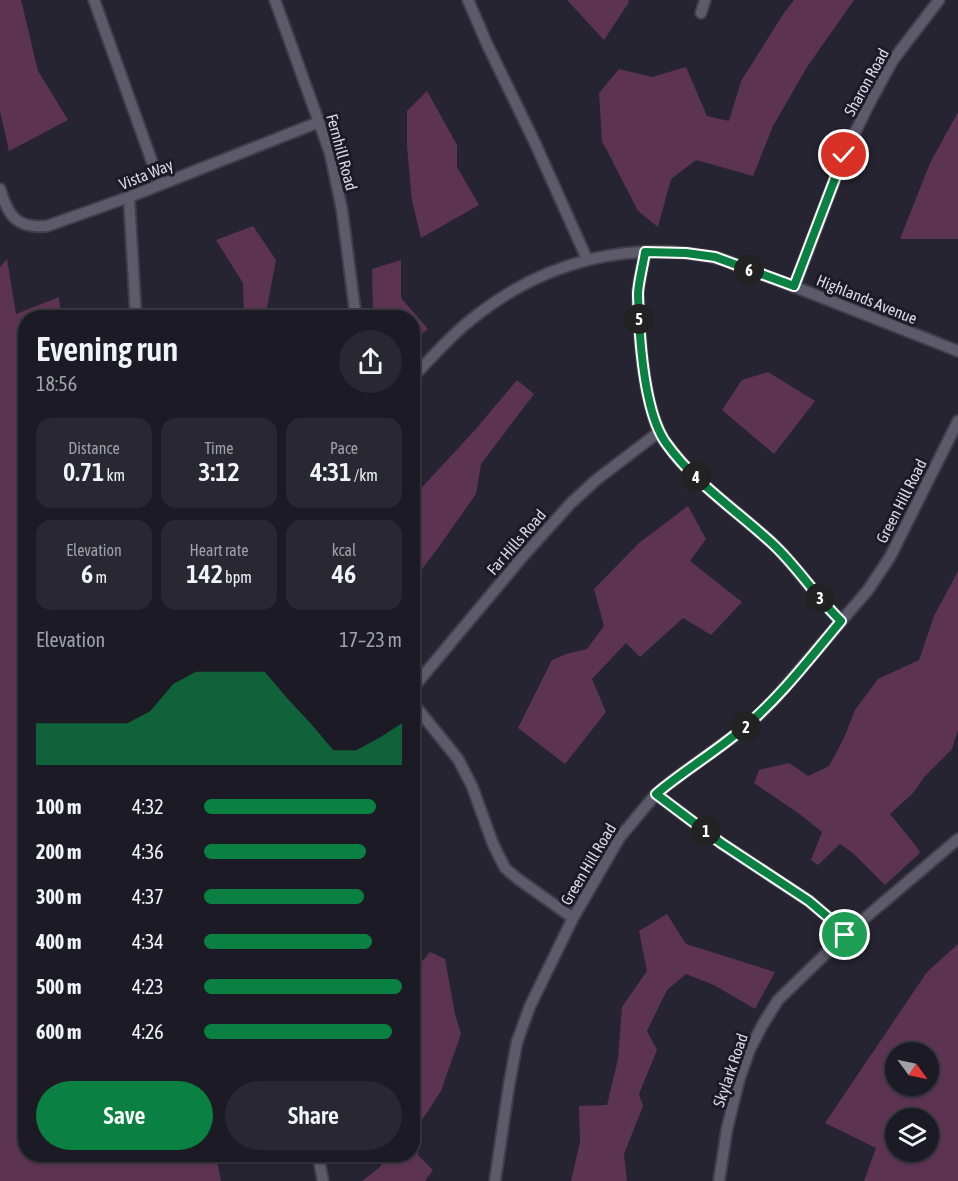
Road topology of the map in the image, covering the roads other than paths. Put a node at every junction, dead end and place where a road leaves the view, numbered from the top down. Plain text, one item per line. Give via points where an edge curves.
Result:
1 (94, 0) edge
2 (275, 0) edge
3 (468, 0) edge
4 (705, 0) edge
5 (939, 0) edge
6 (701, 14) dead end
7 (319, 122) junction
8 (160, 184) junction
9 (0, 189) edge
10 (129, 197) junction
11 (645, 252) junction
12 (587, 259) junction
13 (794, 286) junction
14 (136, 310) edge
15 (355, 310) edge
16 (958, 351) edge
17 (420, 370) edge
18 (958, 421) edge
19 (659, 432) junction
20 (841, 621) junction
21 (420, 679) edge
22 (420, 712) edge
23 (656, 794) junction
24 (958, 839) edge
25 (573, 918) junction
26 (845, 935) junction
27 (319, 1162) edge
28 (322, 1181) edge
29 (495, 1181) edge
30 (719, 1181) edge

1 - 8 street
2 - 7 street, Fernhill Road
3 - 12 street
4 - 6 street
5 - 13 street, Sharon Road via 893,60 869,104 844,155
7 - 8 street, Vista Way
7 - 15 street, Fernhill Road via 342,210
8 - 10 street, Vista Way
9 - 10 street, Vista Way via 9,213 35,228
10 - 14 street
11 - 12 street, Highlands Avenue
11 - 13 street, Highlands Avenue via 715,257
11 - 19 street via 638,294 640,344 647,394
12 - 17 street, Highlands Avenue via 520,286 480,312
13 - 16 street, Highlands Avenue
18 - 20 street, Green Hill Road via 890,557
19 - 20 street via 697,479 777,548
19 - 21 street, Far Hills Road via 571,503
20 - 23 street, Green Hill Road via 761,713
22 - 25 street via 458,759 505,868
23 - 25 street, Green Hill Road via 620,837
23 - 26 street via 721,843 803,896
24 - 26 street, Skylark Road
25 - 29 street, Green Hill Road via 517,1042
26 - 30 street, Skylark Road via 778,1000 750,1049 733,1102
27 - 28 street

